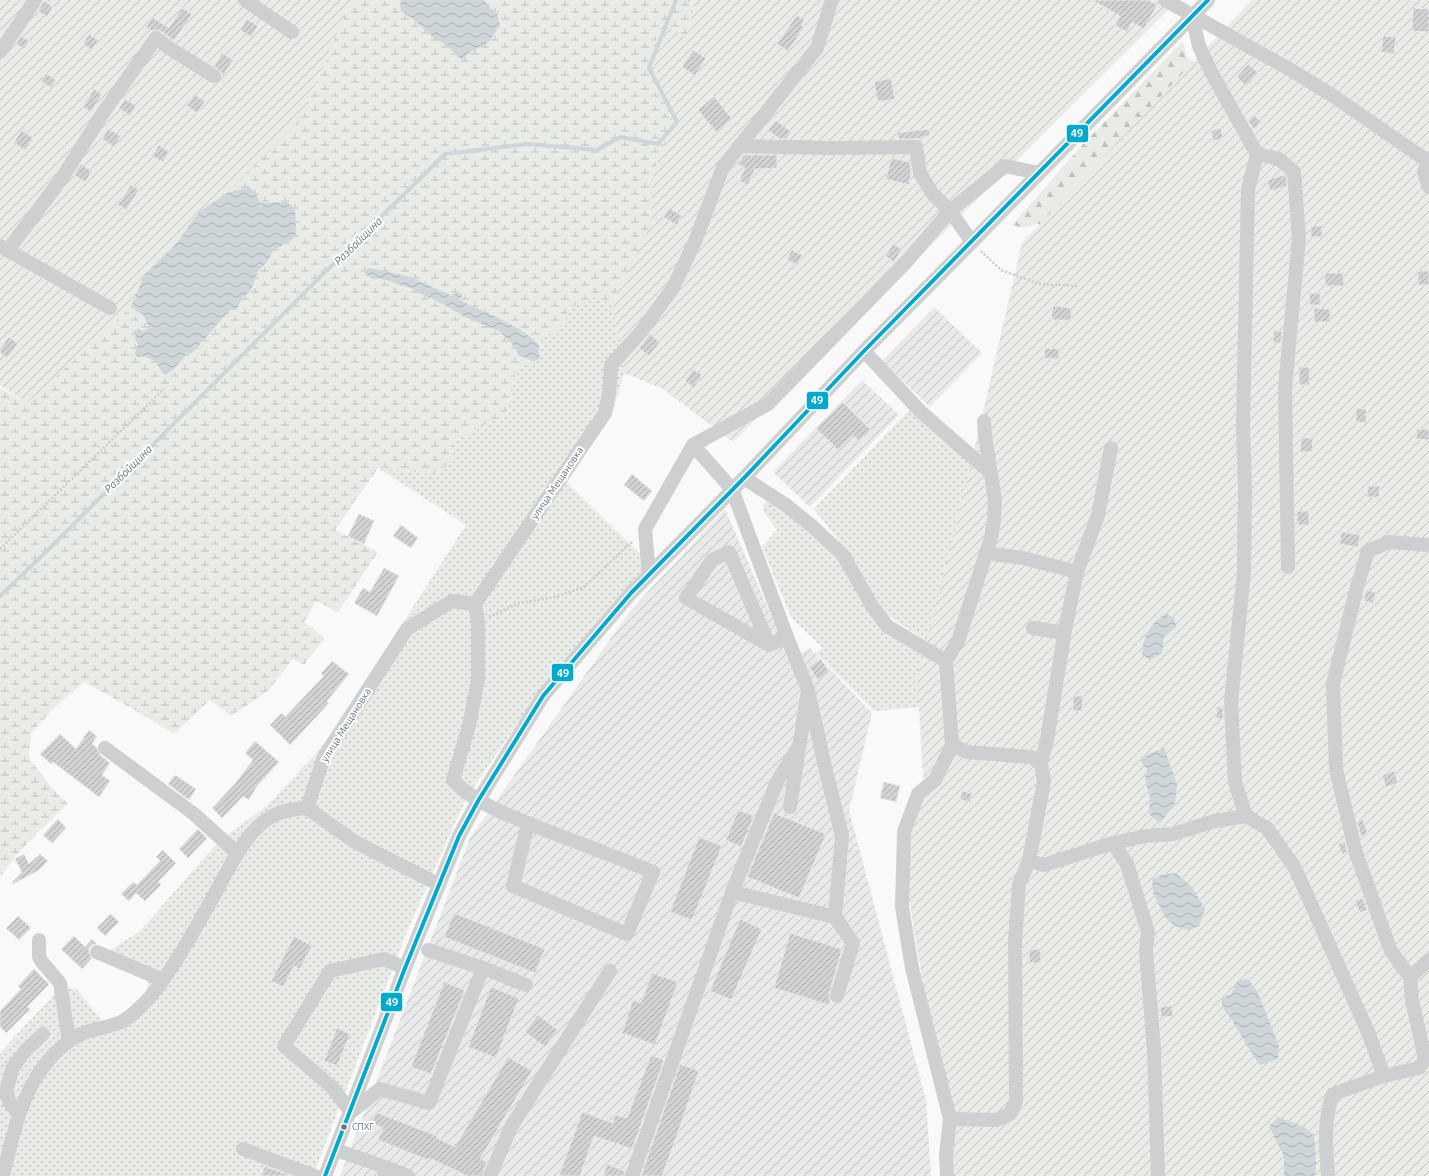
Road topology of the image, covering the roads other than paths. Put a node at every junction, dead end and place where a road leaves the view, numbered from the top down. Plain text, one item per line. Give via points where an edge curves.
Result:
1 (34, 0) edge
2 (245, 0) edge
3 (832, 0) edge
4 (1165, 0) edge
5 (1208, 0) edge
6 (1192, 16) junction
7 (292, 32) dead end
8 (0, 52) edge
9 (214, 76) dead end
10 (739, 146) junction
11 (1257, 154) junction
12 (1429, 161) edge
13 (1039, 173) junction
14 (1429, 187) edge
15 (950, 211) junction
16 (972, 242) junction
17 (4, 248) edge
18 (110, 308) dead end
19 (864, 351) junction
20 (984, 421) dead end
21 (693, 445) junction
22 (1111, 448) dead end
23 (992, 473) junction
24 (744, 478) junction
25 (732, 488) junction
26 (1429, 545) edge
27 (986, 554) junction
28 (1288, 567) dead end
29 (1077, 572) junction
30 (649, 575) junction
31 (475, 604) junction
32 (1033, 628) dead end
33 (1065, 630) junction
34 (787, 637) junction
35 (769, 645) junction
36 (946, 661) junction
37 (808, 690) junction
38 (800, 744) junction
39 (952, 745) junction
40 (105, 748) dead end
41 (1041, 764) junction
42 (478, 801) junction
43 (790, 807) dead end
44 (307, 808) junction
45 (1246, 816) junction
46 (528, 823) junction
47 (1113, 843) junction
48 (238, 853) junction
49 (1029, 861) junction
50 (438, 884) junction
51 (732, 892) junction
52 (835, 917) junction
53 (39, 940) dead end
54 (428, 950) dead end
55 (97, 952) dead end
56 (1429, 960) edge
57 (405, 968) junction
58 (483, 968) junction
59 (610, 971) dead end
60 (1410, 977) junction
61 (163, 980) junction
62 (526, 985) dead end
63 (837, 996) dead end
64 (43, 1034) dead end
65 (69, 1041) junction
66 (1427, 1064) edge
67 (1384, 1076) junction
68 (3, 1092) edge
69 (351, 1112) junction
70 (19, 1114) junction
71 (950, 1119) junction
72 (243, 1149) dead end
73 (336, 1150) junction
74 (385, 1172) edge
75 (3, 1176) edge
76 (316, 1176) edge
77 (325, 1176) edge
78 (408, 1176) edge
79 (490, 1176) edge
80 (632, 1176) edge
81 (947, 1176) edge
82 (1158, 1176) edge
83 (1328, 1176) edge

1 - 8 street
2 - 7 street
3 - 10 street via 817,48
4 - 6 street
5 - 6 street
6 - 11 street via 1199,46 1211,72
6 - 12 street via 1291,70
6 - 13 street
9 - 17 street via 156,38 105,110 62,178
10 - 15 street via 916,147 920,173 932,193
10 - 31 street, улица Мещановка via 724,167 696,239 673,288 640,333 611,365 605,413
11 - 28 street via 1279,159 1294,172 1299,238 1285,388
11 - 45 street via 1248,190 1243,427 1244,572 1231,702 1235,782
12 - 14 street via 1424,172
13 - 15 street via 1004,166
13 - 16 street
15 - 16 street
15 - 21 street via 907,261 768,404
16 - 19 street
17 - 18 street
19 - 23 street via 921,412
19 - 24 street
20 - 23 street via 984,436
21 - 25 street
21 - 30 street via 645,529
22 - 29 street via 1098,515
23 - 27 street via 995,500 991,538
24 - 25 street
24 - 36 street via 786,504 842,555 872,606 888,626
25 - 30 street
25 - 34 street
26 - 60 street via 1389,542 1368,551 1333,684 1336,769 1356,853 1391,951
27 - 29 street via 1023,558
27 - 36 street via 958,641
29 - 33 street
30 - 42 street via 543,696
31 - 42 street via 478,622 478,680 469,726 453,780
31 - 44 street, улица Мещановка via 452,601 407,629 324,757
32 - 33 street via 1058,632
33 - 41 street
34 - 35 street
34 - 37 street
35 - 35 street via 686,598 712,560 729,552
36 - 39 street
37 - 38 street
37 - 52 street via 842,836
38 - 43 street
38 - 51 street via 777,782
39 - 41 street via 967,752 1032,758
39 - 71 street via 935,780 918,794 904,832 902,907 912,968
40 - 48 street via 194,814
41 - 49 street via 1044,781
42 - 46 street
42 - 50 street via 458,836
44 - 48 street via 287,810 266,820
44 - 50 street via 355,842
45 - 47 street via 1215,820 1173,834 1146,836
45 - 67 street via 1267,828 1295,868 1368,1032
46 - 46 street via 653,872 627,934 513,886
47 - 49 street via 1044,865
47 - 82 street via 1127,864 1148,932 1146,951 1154,1050
48 - 61 street via 188,942
49 - 71 street via 1019,884 1015,940 1016,1101 1010,1114 996,1120
50 - 57 street
51 - 52 street
51 - 80 street
52 - 63 street via 853,943
53 - 65 street via 42,962 60,983
54 - 58 street
55 - 61 street
56 - 60 street
57 - 69 street
57 - 69 street via 384,959 330,971 284,1046 332,1087
58 - 62 street
58 - 69 street via 429,1103 380,1089
59 - 79 street via 511,1128
60 - 66 street via 1412,1000
61 - 65 street via 143,1005 125,1020 111,1027 86,1032
64 - 68 street via 13,1067
65 - 70 street via 44,1065
66 - 67 street
67 - 83 street via 1334,1094 1329,1105 1325,1136
68 - 70 street
69 - 73 street
70 - 75 street
71 - 81 street via 946,1155
72 - 76 street
73 - 74 street
73 - 77 street
74 - 78 street

